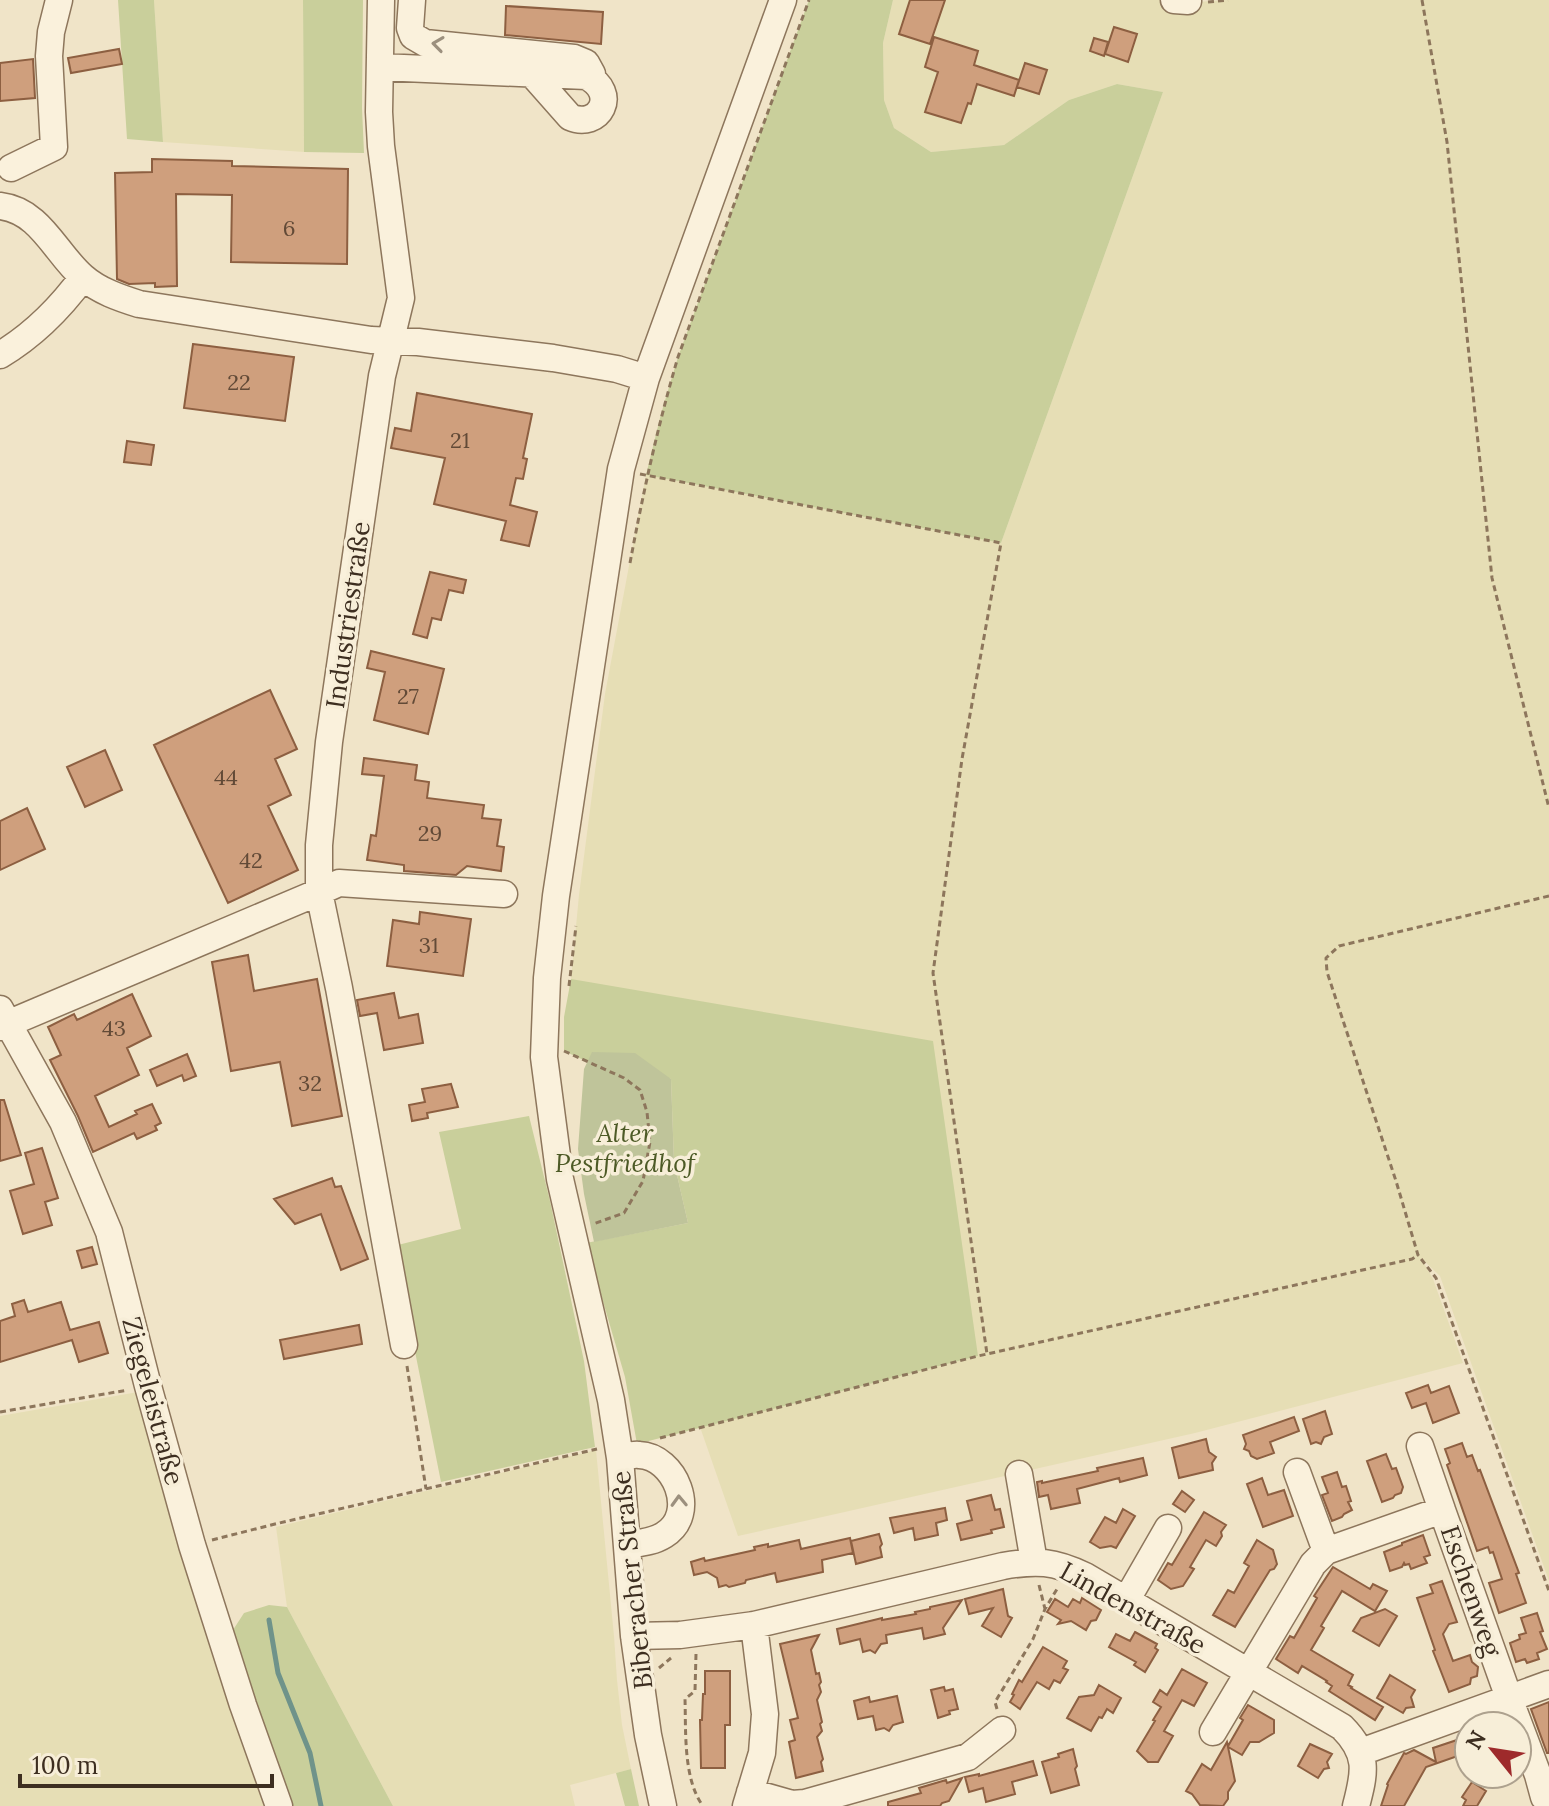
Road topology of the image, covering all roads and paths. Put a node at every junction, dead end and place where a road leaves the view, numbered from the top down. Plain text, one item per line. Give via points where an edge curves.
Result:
1 (59, 0) edge
2 (381, 0) edge
3 (412, 0) edge
4 (783, 0) edge
5 (809, 0) edge
6 (1422, 0) edge
7 (381, 67) junction
8 (532, 74) junction
9 (596, 80) junction
10 (5, 169) edge
11 (8, 207) edge
12 (83, 277) junction
13 (392, 340) junction
14 (0, 355) edge
15 (646, 378) junction
16 (663, 478) dead end
17 (629, 569) dead end
18 (1549, 808) edge
19 (319, 892) junction
20 (504, 894) dead end
21 (1549, 896) edge
22 (576, 923) dead end
23 (568, 992) dead end
24 (3, 1020) edge
25 (564, 1040) dead end
26 (582, 1229) dead end
27 (1418, 1255) junction
28 (404, 1345) joint
29 (987, 1354) junction
30 (148, 1386) junction
31 (0, 1412) edge
32 (684, 1432) dead end
33 (1420, 1446) dead end
34 (609, 1454) junction
35 (1297, 1472) dead end
36 (1019, 1474) dead end
37 (426, 1489) junction
38 (1442, 1510) junction
39 (1168, 1528) dead end
40 (192, 1545) junction
41 (627, 1545) junction
42 (1326, 1551) junction
43 (1034, 1562) junction
44 (1069, 1568) junction
45 (1549, 1591) edge
46 (1126, 1601) junction
47 (754, 1625) junction
48 (634, 1636) junction
49 (696, 1652) dead end
50 (1249, 1673) junction
51 (1549, 1684) edge
52 (1509, 1698) junction
53 (1002, 1730) joint
54 (1213, 1732) dead end
55 (1361, 1752) junction
56 (1544, 1797) dead end
57 (748, 1799) edge
58 (279, 1806) edge
59 (663, 1806) edge
60 (703, 1806) edge
61 (1356, 1806) edge

1 - 10 street via 49,56 54,147
2 - 7 street, Industriestraße
9 -> 3 street via 586,63 574,58 425,43 410,28
4 - 15 street, Biberacher Straße
5 - 17 path via 678,357 646,475
6 - 18 path via 1447,142 1492,578
7 - 8 street
7 - 13 street, Industriestraße via 381,146 401,298
8 - 9 street
8 - 9 street via 579,121 589,120 602,106 605,96
10 - 11 street
11 - 12 street via 33,219
12 - 13 street via 139,304
12 - 14 street via 66,301
13 - 15 street via 553,358
13 - 19 street, Industriestraße via 382,376 329,742
15 - 34 street, Biberacher Straße via 621,469 556,896 544,1057 560,1179 611,1400
16 - 29 path via 1001,543 962,759 933,973
19 - 20 street via 339,883
19 - 24 street
19 - 28 street, Industriestraße
21 - 27 path via 1339,946 1326,958
22 - 23 path
24 - 30 street, Ziegeleistraße via 63,1122 109,1232
25 - 26 path via 564,1051 640,1090 650,1142 643,1181 624,1213
27 - 29 path
27 - 45 path via 1436,1278
28 - 37 path
29 - 32 path
30 - 31 path
30 - 40 street, Ziegeleistraße
33 - 38 street
34 - 37 path
34 - 41 street, Biberacher Straße
41 -> 34 street via 665,1535 678,1519 681,1497 672,1475 655,1461 639,1454
35 - 42 street
36 - 43 street
37 - 40 path
38 - 42 street, Eschenweg
38 - 52 street, Eschenweg
39 - 46 street
40 - 58 street, Ziegeleistraße
41 - 48 street, Biberacher Straße
42 - 50 street via 1313,1564
43 - 44 street, Lindenstraße
43 - 47 street, Lindenstraße
44 - 46 street, Lindenstraße
44 - 53 path via 995,1702
46 - 50 street, Lindenstraße
47 - 48 street, Lindenstraße
47 - 57 street via 765,1714 762,1753
48 - 59 street, Biberacher Straße
49 - 60 path via 695,1691 685,1699 686,1746
50 - 54 street
50 - 55 street, Lindenstraße via 1342,1727
51 - 52 street
52 - 55 street
52 - 56 street, Eschenweg
53 - 57 street via 968,1757 805,1803
55 - 61 street via 1364,1766

